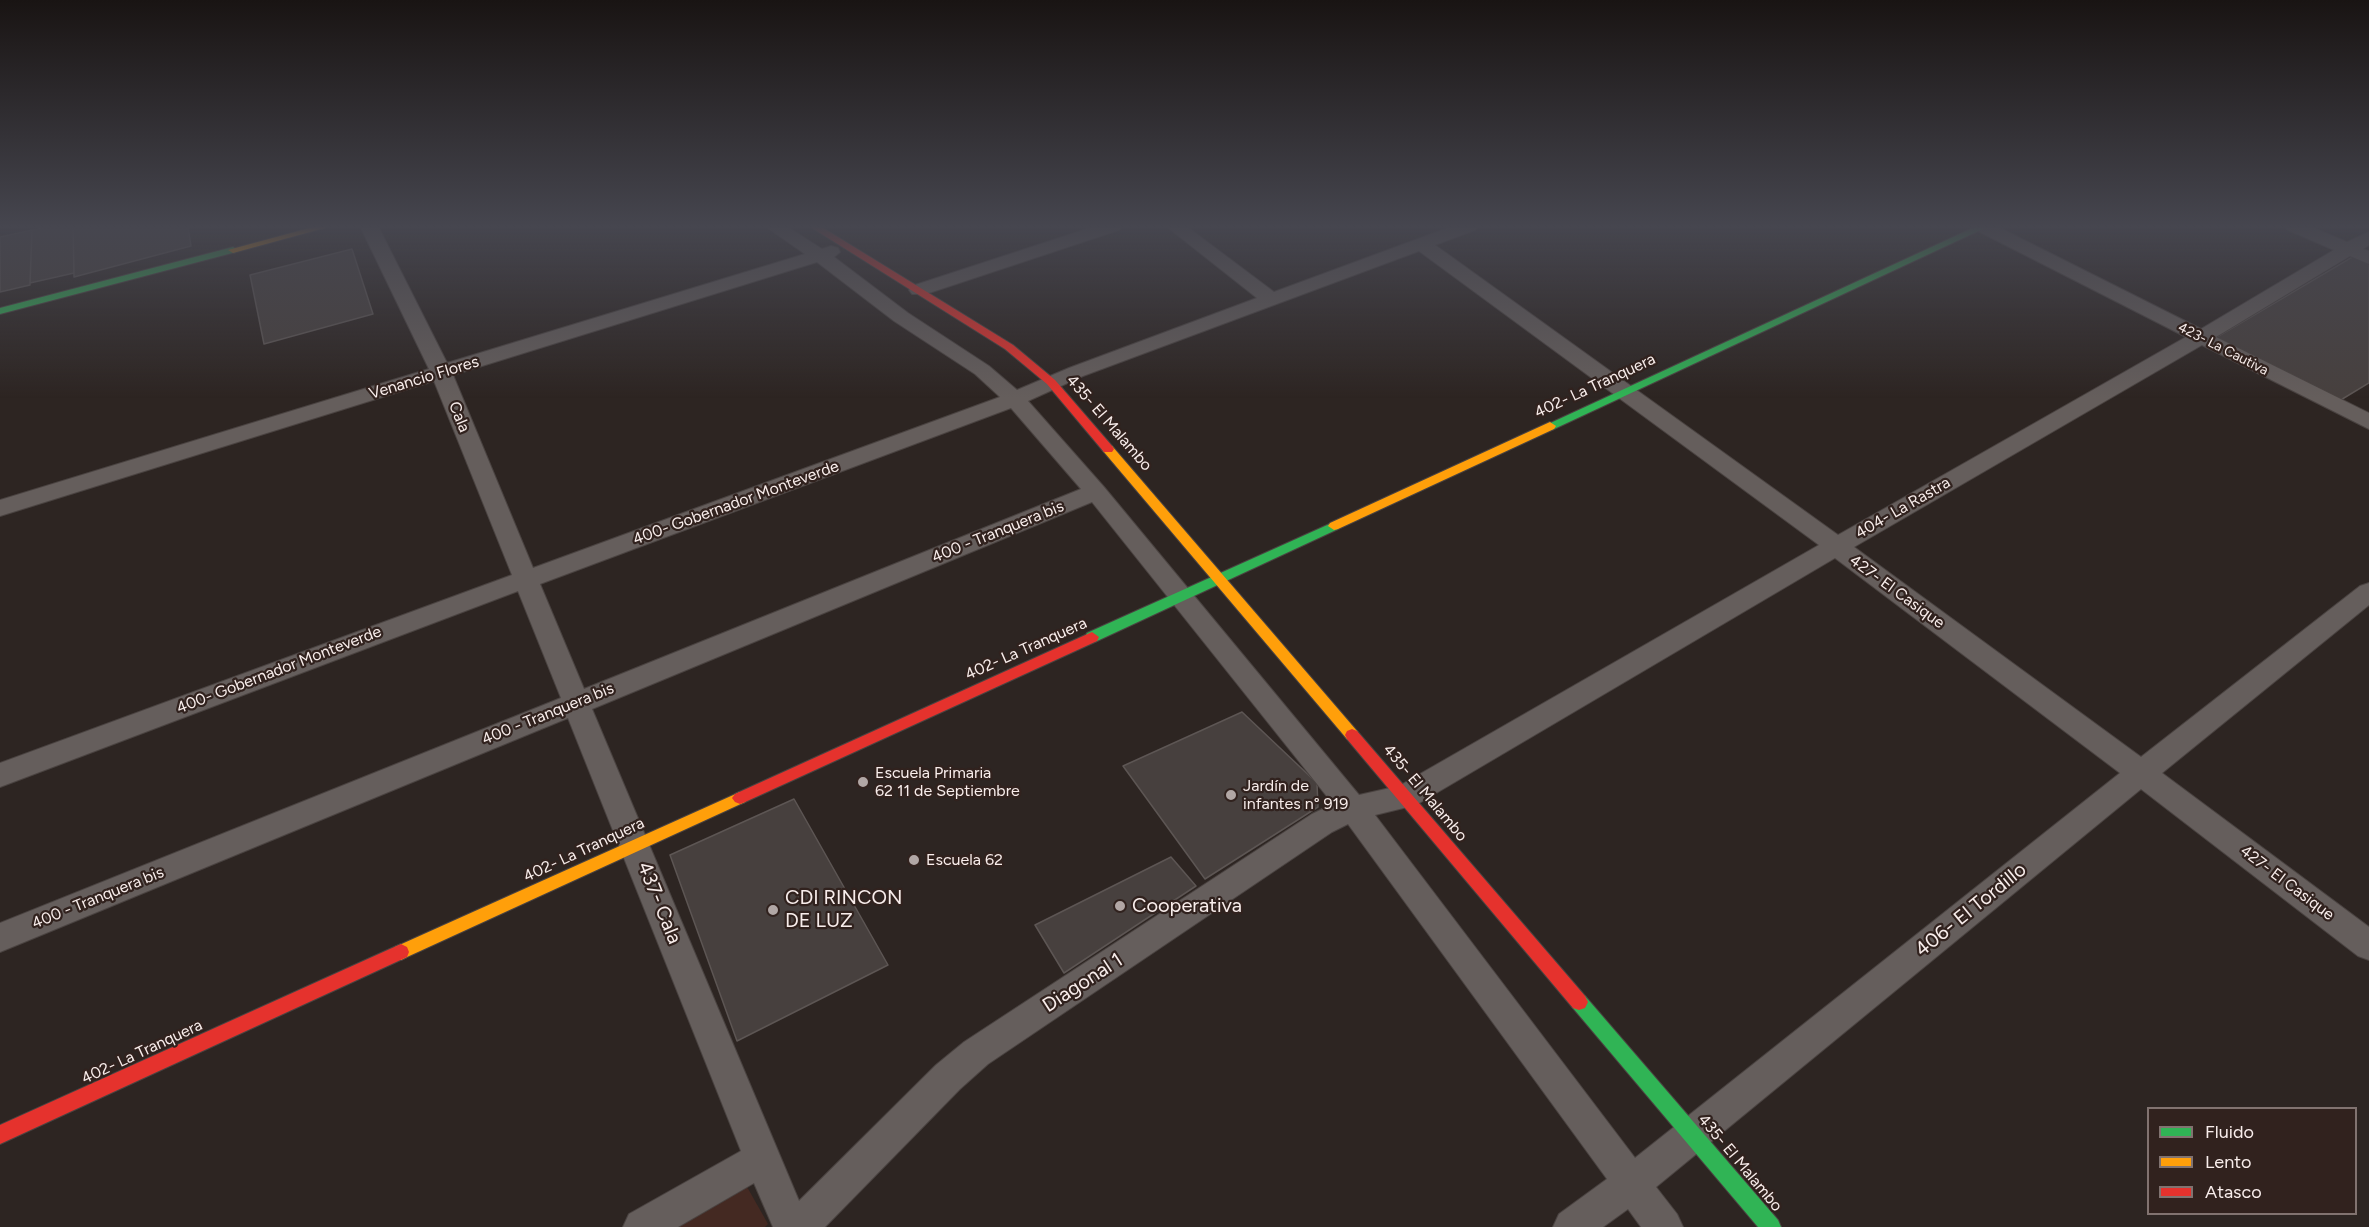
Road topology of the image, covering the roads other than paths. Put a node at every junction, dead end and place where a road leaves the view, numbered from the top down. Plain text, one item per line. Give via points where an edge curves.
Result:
1 (100, 283) edge
2 (397, 283) edge
3 (731, 283) edge
4 (856, 283) edge
5 (908, 283) edge
6 (939, 283) edge
7 (1250, 283) edge
8 (1314, 283) edge
9 (1476, 283) edge
10 (1858, 283) edge
11 (2094, 283) edge
12 (2291, 283) edge
13 (919, 290) junction
14 (1271, 299) junction
15 (0, 310) edge
16 (2200, 338) junction
17 (441, 372) junction
18 (1051, 382) junction
19 (1625, 390) junction
20 (1015, 399) junction
21 (2369, 422) edge
22 (1096, 492) junction
23 (0, 508) edge
24 (1835, 547) junction
25 (1220, 578) junction
26 (524, 579) junction
27 (2369, 592) edge
28 (1182, 596) junction
29 (575, 703) junction
30 (2142, 772) junction
31 (0, 775) edge
32 (1406, 797) junction
33 (1353, 807) junction
34 (635, 845) junction
35 (0, 938) edge
36 (2369, 946) edge
37 (1694, 1134) junction
38 (0, 1135) edge
39 (762, 1159) junction
40 (1631, 1184) junction
41 (642, 1227) edge
42 (792, 1227) edge
43 (799, 1227) edge
44 (1572, 1227) edge
45 (1664, 1227) edge
46 (1771, 1227) edge

1 - 15 street
2 - 17 street, Cala
3 - 17 street, Venancio Flores
4 - 20 street via 982,370
5 - 13 street, 435- El Malambo
6 - 13 street
7 - 14 street
8 - 14 street, 400- Gobernador Monteverde
9 - 19 street, 427- El Casique
10 - 19 street, 402- La Tranquera
11 - 16 street, 423- La Cautiva
12 - 16 street, 404- La Rastra
13 - 18 street, 435- El Malambo via 1009,347
14 - 18 street, 400- Gobernador Monteverde
16 - 21 street, 423- La Cautiva
16 - 24 street, 404- La Rastra
17 - 23 street, Venancio Flores
17 - 26 street, Cala
18 - 20 street, 400- Gobernador Monteverde
18 - 25 street, 435- El Malambo
19 - 24 street, 427- El Casique
19 - 25 street, 402- La Tranquera
20 - 22 street
20 - 26 street, 400- Gobernador Monteverde
22 - 28 street
22 - 29 street, 400 - Tranquera bis
24 - 30 street, 427- El Casique
24 - 32 street, 404- La Rastra
25 - 28 street, 402- La Tranquera
25 - 32 street, 435- El Malambo
26 - 29 street, 437- Cala
26 - 31 street, 400- Gobernador Monteverde
27 - 30 street, 406- El Tordillo
28 - 33 street
28 - 34 street, 402- La Tranquera
29 - 34 street, 437- Cala
29 - 35 street, 400 - Tranquera bis
30 - 36 street, 427- El Casique
30 - 37 street, 406- El Tordillo
32 - 33 street, Diagonal 1
32 - 37 street, 435- El Malambo
33 - 40 street
33 - 43 street, Diagonal 1 via 1322,823 976,1053
34 - 38 street, 402- La Tranquera
34 - 39 street, 437- Cala
37 - 40 street, 406- El Tordillo
37 - 46 street, 435- El Malambo
39 - 41 street
39 - 42 street, 437- Cala
40 - 44 street, 406- El Tordillo
40 - 45 street

